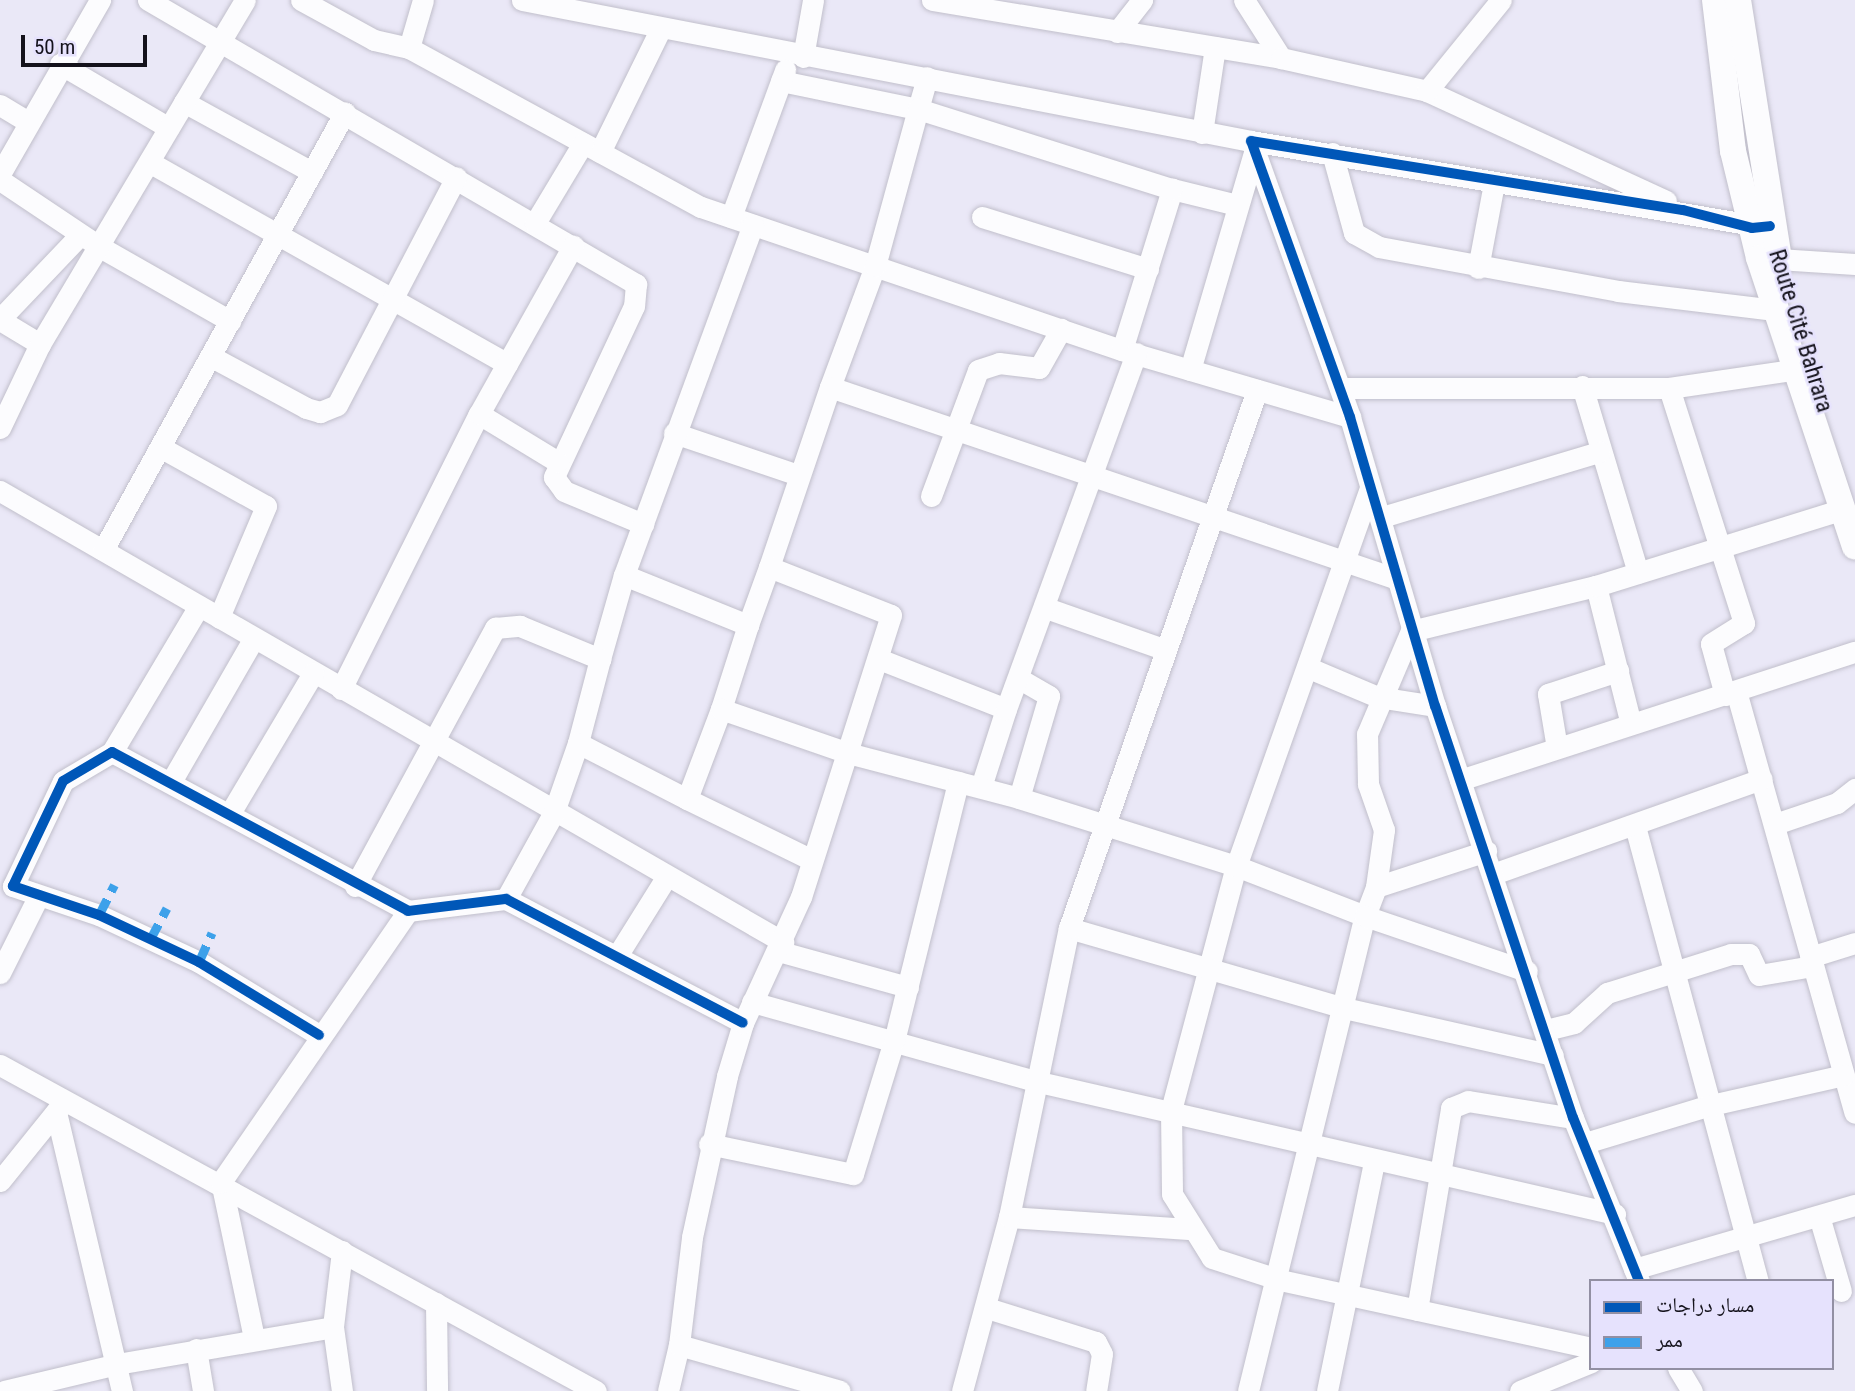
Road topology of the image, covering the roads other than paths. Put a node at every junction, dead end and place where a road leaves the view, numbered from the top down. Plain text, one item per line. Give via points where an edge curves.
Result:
1 (100, 0) edge
2 (148, 0) edge
3 (245, 0) edge
4 (300, 0) edge
5 (423, 0) edge
6 (522, 0) edge
7 (813, 0) edge
8 (932, 0) edge
9 (1142, 0) edge
10 (1244, 0) edge
11 (1501, 0) edge
12 (1715, 0) edge
13 (1738, 0) edge
14 (660, 30) junction
15 (1117, 32) junction
16 (219, 40) junction
17 (1215, 47) junction
18 (409, 48) junction
19 (797, 56) junction
20 (1281, 58) junction
21 (60, 65) junction
22 (928, 77) junction
23 (781, 81) junction
24 (1427, 91) junction
25 (184, 102) junction
26 (0, 105) edge
27 (918, 109) junction
28 (345, 112) junction
29 (28, 122) junction
30 (169, 128) junction
31 (1202, 133) junction
32 (592, 147) junction
33 (1252, 147) junction
34 (1332, 153) junction
35 (149, 162) junction
36 (312, 172) junction
37 (0, 173) edge
38 (456, 177) junction
39 (0, 180) edge
40 (1494, 183) junction
41 (1172, 189) junction
42 (1237, 205) junction
43 (1684, 210) junction
44 (731, 217) junction
45 (982, 217) dead end
46 (536, 223) junction
47 (753, 225) junction
48 (1761, 227) junction
49 (80, 235) junction
50 (277, 236) junction
51 (573, 246) junction
52 (100, 247) junction
53 (1778, 258) junction
54 (1855, 264) edge
55 (875, 266) junction
56 (1478, 268) junction
57 (1148, 269) junction
58 (393, 304) junction
59 (1775, 310) junction
60 (0, 320) edge
61 (230, 321) junction
62 (1061, 329) junction
63 (40, 344) junction
64 (1129, 352) junction
65 (210, 356) junction
66 (507, 365) junction
67 (1190, 370) junction
68 (1793, 370) junction
69 (1582, 386) junction
70 (830, 387) junction
71 (1340, 388) junction
72 (1669, 388) junction
73 (1257, 390) junction
74 (479, 414) junction
75 (1350, 417) junction
76 (0, 428) edge
77 (957, 430) junction
78 (674, 433) junction
79 (160, 447) junction
80 (1599, 452) junction
81 (558, 462) junction
82 (1092, 471) junction
83 (798, 475) junction
84 (1370, 488) junction
85 (0, 491) edge
86 (931, 496) dead end
87 (1849, 500) edge
88 (1214, 517) junction
89 (1382, 517) junction
90 (643, 524) junction
91 (1720, 546) junction
92 (1855, 546) edge
93 (103, 551) junction
94 (1343, 564) junction
95 (769, 567) junction
96 (1637, 573) junction
97 (624, 575) junction
98 (1397, 579) junction
99 (1596, 586) junction
100 (199, 606) junction
101 (1046, 608) junction
102 (219, 617) junction
103 (748, 625) junction
104 (1411, 631) junction
105 (254, 638) junction
106 (1166, 650) junction
107 (1855, 652) edge
108 (600, 659) junction
109 (879, 659) junction
110 (1309, 668) junction
111 (1618, 671) junction
112 (313, 673) junction
113 (1018, 678) junction
114 (341, 689) junction
115 (1730, 693) junction
116 (1378, 697) junction
117 (1435, 706) junction
118 (720, 709) junction
119 (1006, 709) junction
120 (1631, 724) junction
121 (578, 743) junction
122 (431, 744) junction
123 (1557, 748) junction
124 (112, 752) junction
125 (848, 753) junction
126 (1762, 779) junction
127 (172, 780) junction
128 (1461, 780) junction
129 (958, 782) junction
130 (981, 787) junction
131 (1855, 789) edge
132 (1019, 798) junction
133 (687, 799) junction
134 (555, 812) junction
135 (230, 813) junction
136 (1775, 824) junction
137 (1634, 826) junction
138 (1105, 828) junction
139 (1486, 851) junction
140 (812, 860) junction
141 (1236, 866) junction
142 (1493, 874) junction
143 (667, 876) junction
144 (6, 883) edge
145 (355, 886) junction
146 (1376, 887) junction
147 (38, 897) junction
148 (506, 899) junction
149 (408, 911) junction
150 (1365, 916) junction
151 (1069, 928) junction
152 (1855, 943) edge
153 (781, 947) junction
154 (617, 956) junction
155 (1811, 961) junction
156 (1208, 968) junction
157 (1676, 968) junction
158 (1527, 971) junction
159 (0, 973) edge
160 (908, 987) junction
161 (752, 1002) junction
162 (1344, 1008) junction
163 (743, 1023) junction
164 (1546, 1030) junction
165 (319, 1035) junction
166 (894, 1041) junction
167 (1553, 1055) junction
168 (0, 1065) edge
169 (1039, 1082) junction
170 (1849, 1083) edge
171 (60, 1106) junction
172 (1707, 1106) junction
173 (1171, 1110) junction
174 (1855, 1113) edge
175 (1573, 1118) junction
176 (1585, 1143) junction
177 (709, 1144) junction
178 (1308, 1147) junction
179 (1374, 1162) junction
180 (1436, 1176) junction
181 (0, 1180) edge
182 (221, 1182) junction
183 (1855, 1205) edge
184 (1615, 1214) junction
185 (1819, 1216) junction
186 (1009, 1217) junction
187 (1189, 1229) junction
188 (1746, 1237) junction
189 (342, 1251) junction
190 (1637, 1275) edge
191 (1757, 1279) edge
192 (1280, 1280) junction
193 (1843, 1291) edge
194 (1345, 1295) junction
195 (436, 1303) junction
196 (987, 1308) junction
197 (1417, 1310) junction
198 (333, 1327) junction
199 (254, 1338) junction
200 (679, 1345) junction
201 (1589, 1348) edge
202 (197, 1349) junction
203 (1589, 1363) edge
204 (117, 1364) junction
205 (1679, 1370) edge
206 (562, 1382) edge
207 (4, 1391) edge
208 (122, 1391) edge
209 (203, 1391) edge
210 (342, 1391) edge
211 (437, 1391) edge
212 (596, 1391) edge
213 (668, 1391) edge
214 (840, 1391) edge
215 (962, 1391) edge
216 (1096, 1391) edge
217 (1248, 1391) edge
218 (1327, 1391) edge
219 (1520, 1391) edge
220 (1692, 1391) edge

1 - 21 street
2 - 16 street
3 - 16 street
4 - 18 street via 374,40
5 - 18 street
6 - 14 street
7 - 19 street
8 - 15 street
9 - 15 street
10 - 20 street
11 - 24 street
12 - 48 main road via 1733,151
13 - 48 main road, Route Cité Bahrara
14 - 19 street
14 - 32 street
15 - 17 street
16 - 25 street
16 - 28 street
17 - 20 street
17 - 31 street
18 - 32 street
19 - 22 street
19 - 23 street
20 - 24 street
21 - 29 street
21 - 30 street
22 - 27 street
22 - 31 street
23 - 27 street
23 - 44 street
24 - 43 street
25 - 30 street
25 - 36 street
26 - 29 street
27 - 41 street
27 - 55 street
28 - 36 street
28 - 38 street
29 - 37 street
30 - 35 street
31 - 33 street
32 - 44 street
32 - 46 street
33 - 34 street
33 - 42 street
33 - 71 street
34 - 40 street
34 - 56 street via 1360,239
35 - 50 street
35 - 52 street
36 - 50 street
38 - 46 street
38 - 58 street
39 - 49 street
40 - 43 street
40 - 56 street
41 - 42 street
41 - 57 street
42 - 67 street
43 - 48 street
44 - 47 street
45 - 57 street
46 - 51 street
47 - 55 street
47 - 78 street
48 - 53 main road, Route Cité Bahrara
48 - 59 main road
49 - 52 street
49 - 60 street
50 - 58 street
50 - 61 street
51 - 66 street
51 - 81 street via 628,277 638,293
52 - 61 street
52 - 63 street
53 - 54 street
53 - 87 main road, Route Cité Bahrara
55 - 62 street
55 - 70 street
56 - 59 street
57 - 64 street
58 - 65 street via 327,411 306,408
58 - 66 street
59 - 68 main road
60 - 63 street
61 - 65 street
62 - 64 street
62 - 77 street via 1039,368 984,364
63 - 76 street
64 - 67 street
64 - 82 street
65 - 79 street
66 - 74 street
67 - 73 street
68 - 72 street
68 - 87 main road
69 - 71 street
69 - 72 street
69 - 80 street
70 - 77 street
70 - 83 street
71 - 75 street
72 - 91 street
73 - 75 street
73 - 88 street
74 - 81 street
74 - 114 street
75 - 84 street
77 - 82 street
77 - 86 street
78 - 83 street
78 - 90 street
79 - 93 street
79 - 102 street via 266,506
80 - 89 street
80 - 96 street
81 - 90 street via 555,477 564,491
82 - 88 street
82 - 101 street
83 - 95 street
84 - 89 street
84 - 94 street
85 - 93 street
87 - 91 street
87 - 92 main road
88 - 94 street
88 - 106 street
89 - 98 street
90 - 97 street
91 - 96 street
91 - 115 street via 1744,623 1711,645
93 - 100 street
94 - 98 street
94 - 110 street
95 - 103 street
95 - 109 street via 886,609 891,615
96 - 99 street
97 - 103 street
97 - 108 street
98 - 104 street
99 - 104 street
99 - 111 street
100 - 102 street
100 - 124 street
101 - 106 street
101 - 113 street
102 - 105 street
103 - 118 street
104 - 116 street
104 - 117 street
105 - 112 street
105 - 127 street
106 - 138 street
107 - 115 street
108 - 121 street
108 - 122 street via 520,626 495,628
109 - 119 street
109 - 125 street
110 - 116 street
110 - 141 street
111 - 120 street
111 - 123 street via 1548,694
112 - 114 street
112 - 135 street
113 - 119 street
113 - 132 street via 1049,696
114 - 122 street
115 - 120 street
115 - 126 street
116 - 117 street
116 - 146 street via 1365,757 1384,830
117 - 128 street
118 - 125 street
118 - 133 street
119 - 130 street
120 - 123 street
121 - 133 street
121 - 134 street
122 - 134 street
122 - 145 street
123 - 128 street
124 - 127 street
124 - 144 street via 84,765 52,795
125 - 129 street
125 - 140 street
126 - 136 street
126 - 137 street
127 - 135 street
128 - 139 street
129 - 130 street
129 - 160 street
130 - 132 street
131 - 136 street via 1837,803
132 - 138 street
133 - 140 street
134 - 143 street
134 - 148 street
135 - 145 street
136 - 155 street
137 - 142 street
137 - 157 street
138 - 141 street
138 - 151 street
139 - 142 street
139 - 146 street
140 - 153 street
141 - 150 street
141 - 156 street
142 - 158 street
143 - 153 street
143 - 154 street
144 - 147 street
145 - 149 street
146 - 150 street
147 - 159 street
147 - 165 street via 99,915 199,962
148 - 149 street
148 - 154 street
149 - 165 street
150 - 158 street
150 - 162 street
151 - 156 street
151 - 169 street
152 - 155 street
153 - 160 street
153 - 161 street
154 - 163 street
155 - 157 street via 1759,975 1749,954 1740,952
155 - 170 street
156 - 162 street
156 - 173 street
157 - 164 street via 1607,993 1574,1023
157 - 172 street
158 - 164 street
160 - 166 street
161 - 163 street
161 - 166 street
162 - 167 street
162 - 178 street
163 - 177 street
164 - 167 street
165 - 182 street
166 - 169 street
166 - 177 street via 853,1174
167 - 175 street
168 - 171 street
169 - 173 street
169 - 186 street
170 - 172 street
170 - 174 street
171 - 181 street
171 - 182 street
171 - 204 street
172 - 176 street
172 - 188 street
173 - 178 street
173 - 187 street via 1172,1194
175 - 176 street
175 - 180 street via 1459,1103 1446,1116
176 - 184 street
177 - 200 street
178 - 179 street
178 - 192 street
179 - 180 street
179 - 194 street
180 - 184 street
180 - 197 street
182 - 189 street
182 - 199 street
183 - 185 street
184 - 190 street
185 - 188 street
185 - 193 street
186 - 187 street
186 - 196 street
187 - 192 street via 1212,1258
188 - 190 street
188 - 191 street
189 - 195 street
189 - 198 street
192 - 194 street
192 - 217 street
194 - 197 street
194 - 218 street
195 - 206 street
195 - 211 street
196 - 215 street
196 - 216 street via 1096,1342 1102,1354
197 - 201 street
198 - 199 street
198 - 210 street
199 - 202 street
200 - 213 street
200 - 214 street
202 - 204 street
202 - 209 street
203 - 219 street
204 - 207 street
204 - 208 street
205 - 220 street
206 - 212 street

